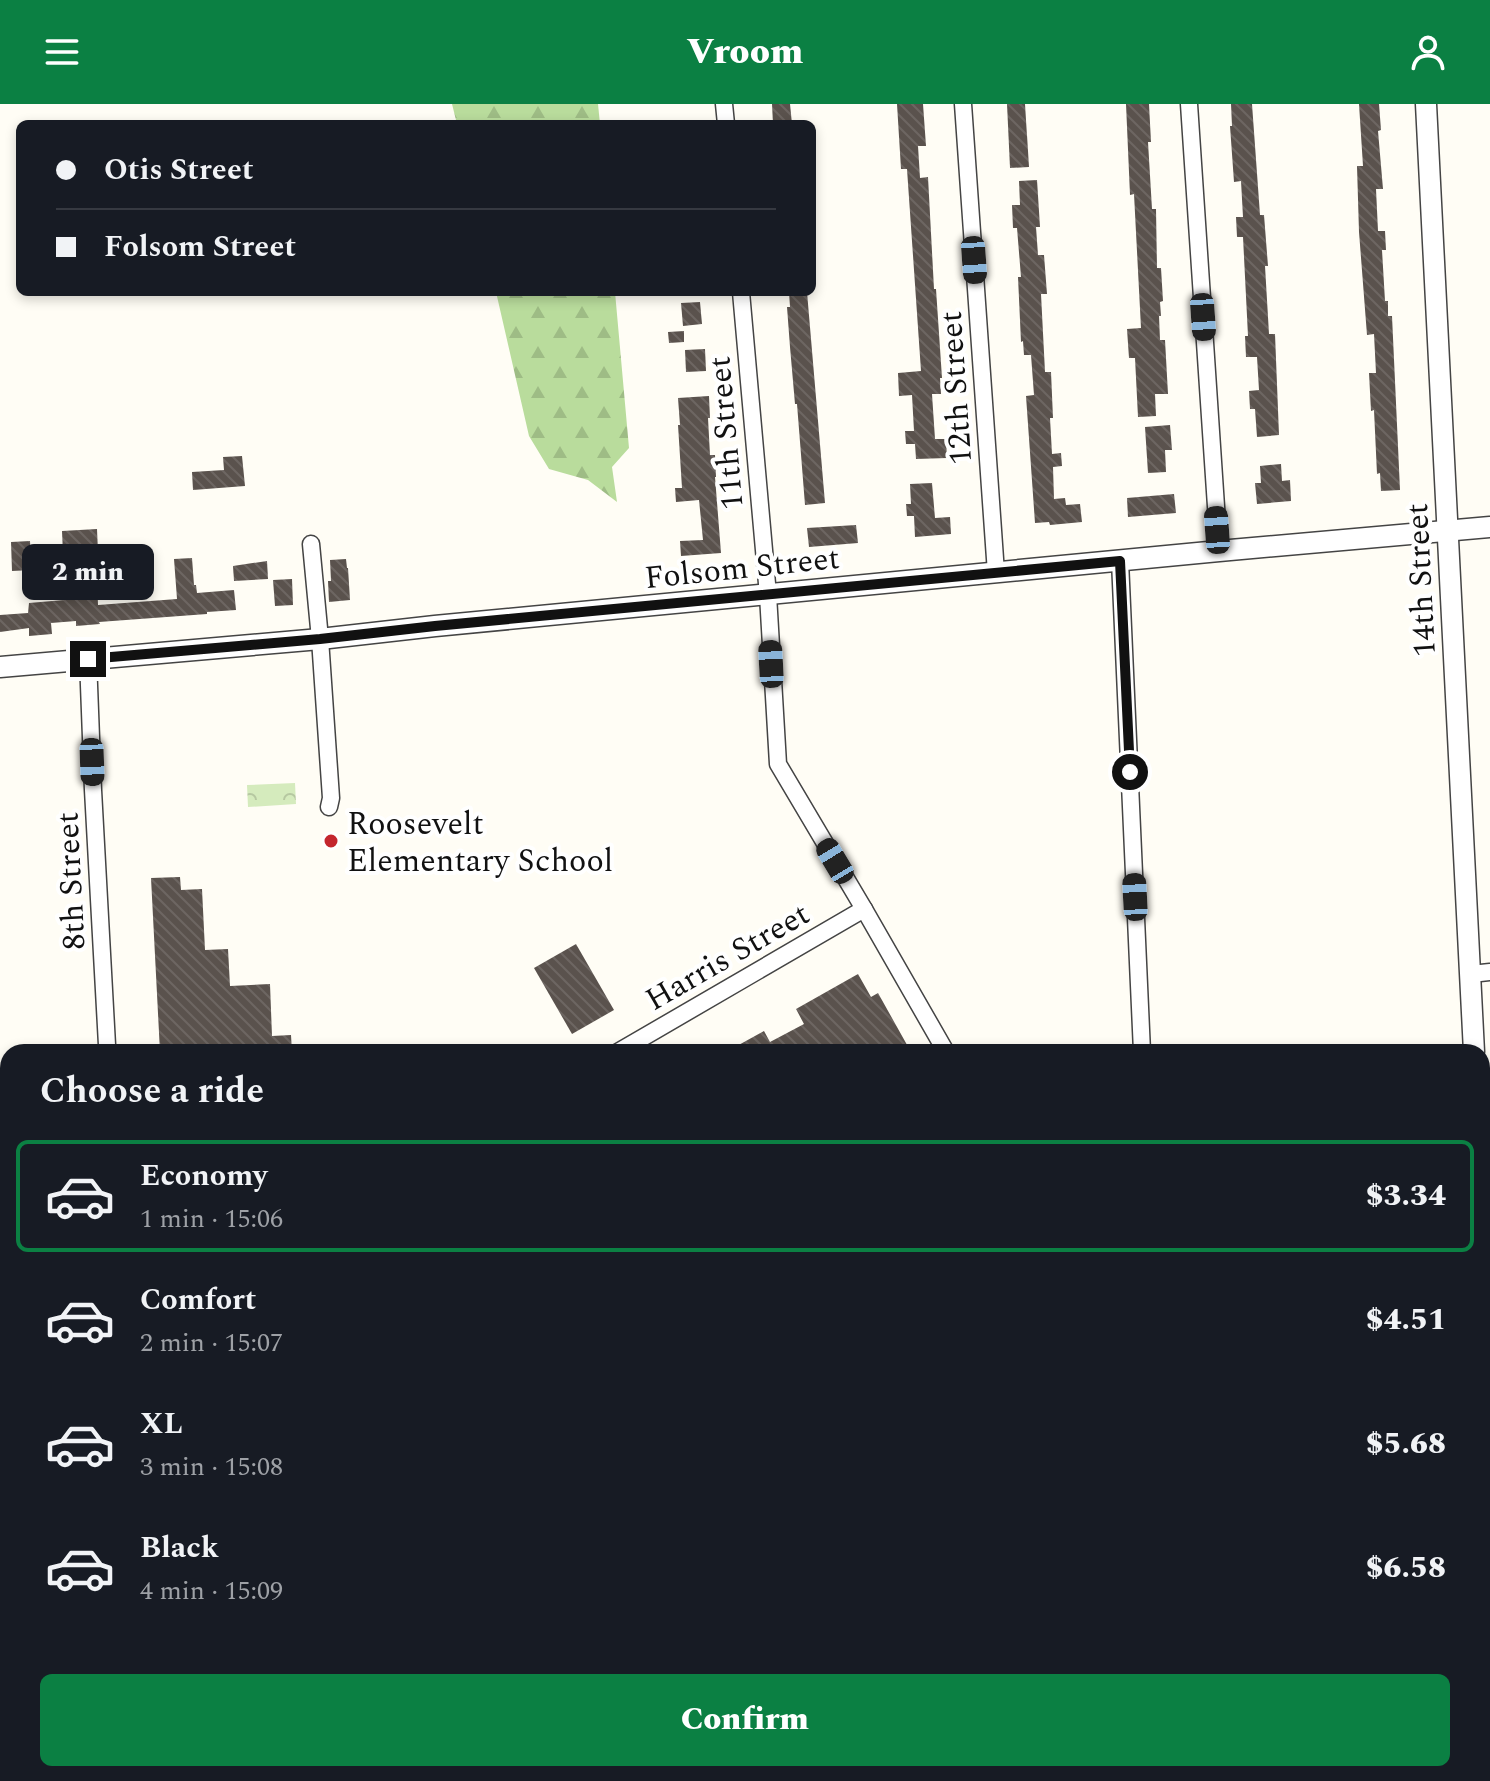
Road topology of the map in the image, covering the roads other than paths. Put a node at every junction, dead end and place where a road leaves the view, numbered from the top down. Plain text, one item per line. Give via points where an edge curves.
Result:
1 (963, 104) edge
2 (1189, 104) edge
3 (1426, 104) edge
4 (741, 296) edge
5 (1490, 527) edge
6 (1447, 531) junction
7 (311, 544) dead end
8 (1219, 551) junction
9 (1120, 561) junction
10 (996, 573) junction
11 (768, 595) junction
12 (320, 639) junction
13 (88, 659) junction
14 (0, 667) edge
15 (329, 807) dead end
16 (864, 909) junction
17 (1481, 973) edge
18 (107, 1044) edge
19 (632, 1044) edge
20 (941, 1044) edge
21 (1142, 1044) edge
22 (1475, 1044) edge

1 - 10 street, 12th Street
2 - 8 street
3 - 6 street, 14th Street
4 - 11 street, 11th Street
5 - 6 street, Folsom Street
6 - 8 street, Folsom Street
6 - 17 street, 14th Street
7 - 12 street
8 - 9 street, Folsom Street
9 - 10 street, Folsom Street
9 - 21 street
10 - 11 street, Folsom Street
11 - 12 street, Folsom Street
11 - 16 street, 11th Street via 778,764
12 - 13 street, Folsom Street
12 - 15 street
13 - 14 street, Folsom Street
13 - 18 street, 8th Street
16 - 19 street, Harris Street
16 - 20 street, 11th Street
17 - 22 street, 14th Street

